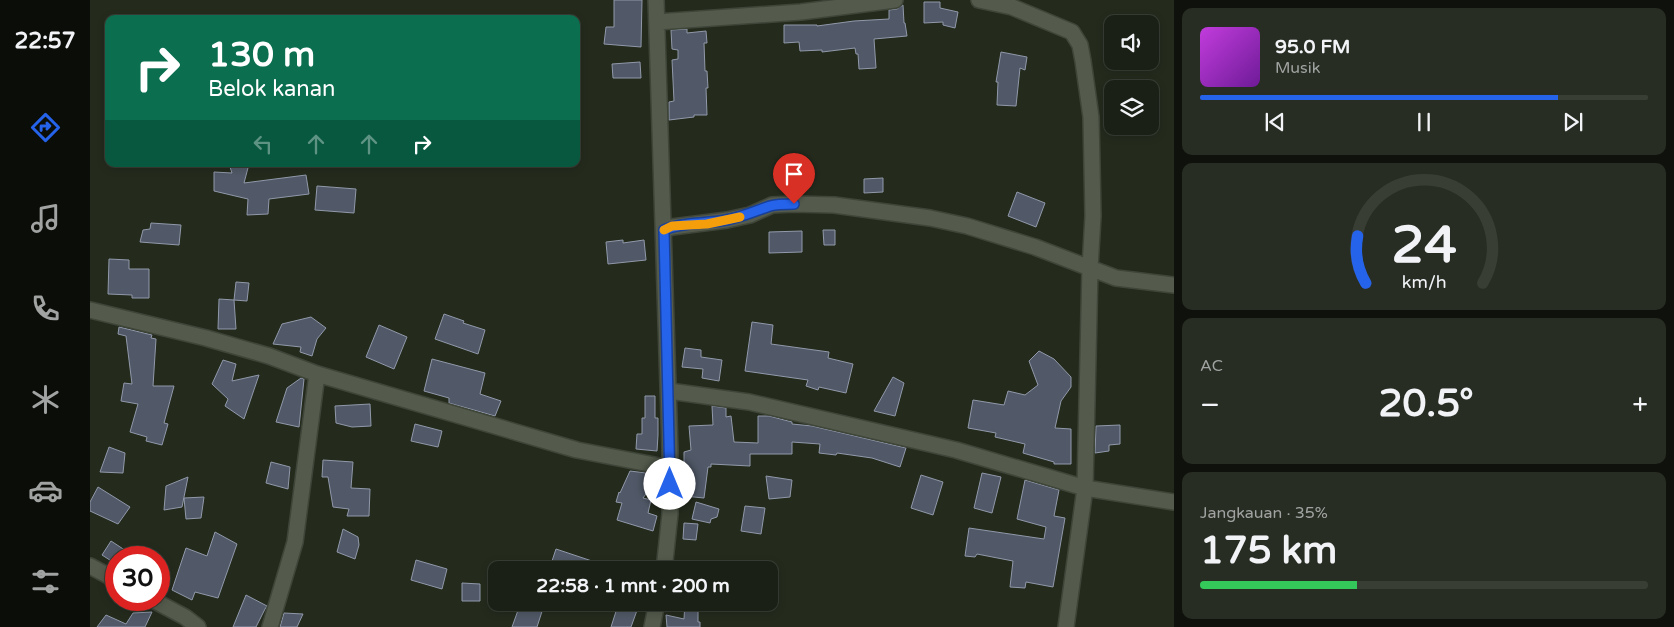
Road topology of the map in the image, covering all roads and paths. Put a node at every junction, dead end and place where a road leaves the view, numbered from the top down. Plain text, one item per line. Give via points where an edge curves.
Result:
1 (656, 0) edge
2 (895, 0) edge
3 (980, 0) edge
4 (657, 22) junction
5 (664, 230) junction
6 (1090, 268) junction
7 (1174, 285) edge
8 (90, 310) edge
9 (317, 374) junction
10 (669, 390) junction
11 (670, 468) junction
12 (1085, 488) junction
13 (1174, 502) edge
14 (665, 561) edge
15 (90, 566) edge
16 (105, 574) edge
17 (170, 609) edge
18 (655, 611) edge
19 (198, 627) edge
20 (270, 627) edge
21 (652, 627) edge
22 (1066, 627) edge

1 - 4 street
2 - 4 street via 800,12
3 - 6 street via 1012,7 1063,27 1072,32 1080,45 1091,117 1093,216
4 - 5 street
5 - 6 street via 672,226 707,224 750,215 772,206 834,205 967,226
5 - 10 street
6 - 7 street via 1116,278
6 - 12 street
8 - 9 street via 269,356
9 - 11 street via 577,450
9 - 20 street via 295,542
10 - 11 street
10 - 12 street via 758,404 956,450
11 - 14 street
12 - 13 street
12 - 22 street
15 - 16 street
17 - 19 street
18 - 21 street

